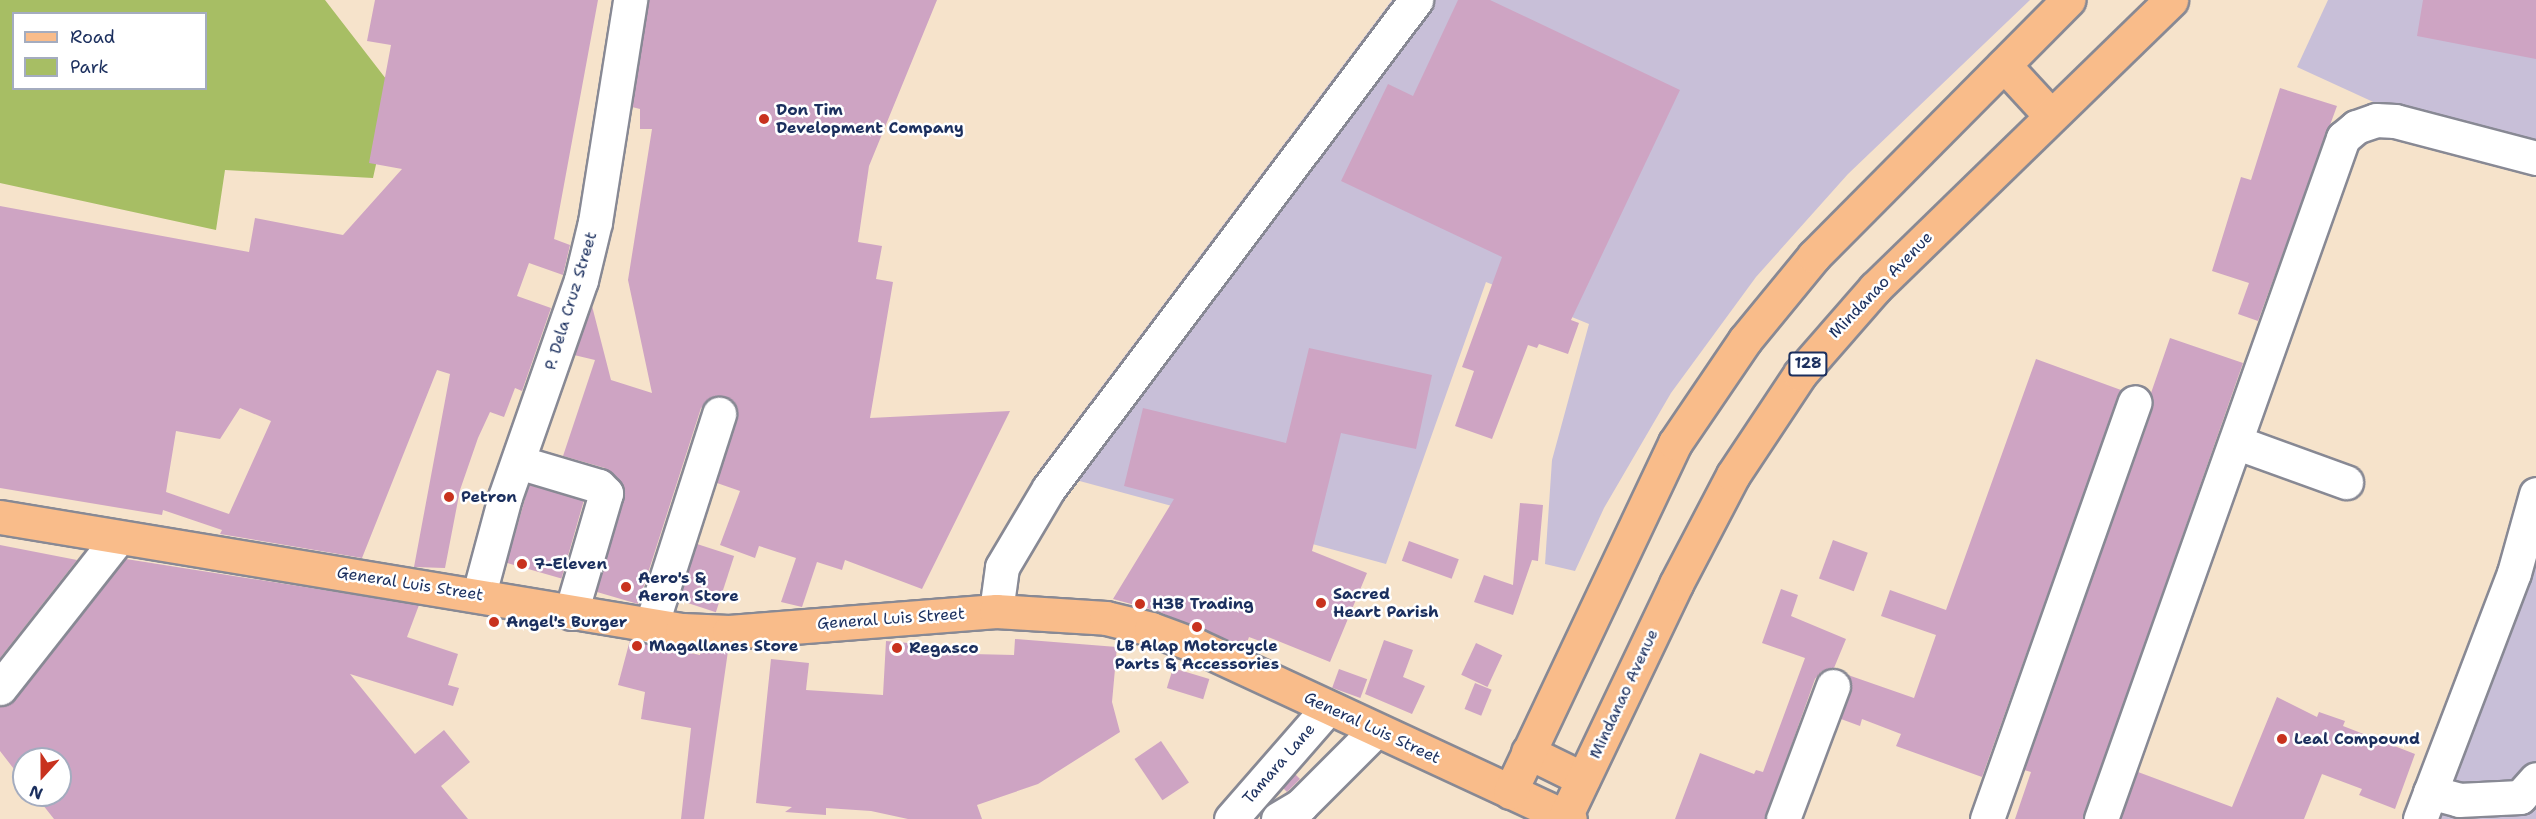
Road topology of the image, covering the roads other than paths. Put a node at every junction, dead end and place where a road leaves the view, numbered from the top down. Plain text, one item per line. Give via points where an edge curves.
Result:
1 (630, 0) edge
2 (1416, 0) edge
3 (2068, 0) edge
4 (2171, 0) edge
5 (2004, 65) junction
6 (2051, 116) junction
7 (2536, 158) edge
8 (2135, 402) dead end
9 (719, 414) dead end
10 (2238, 443) junction
11 (518, 462) junction
12 (2346, 482) dead end
13 (2536, 494) edge
14 (0, 517) edge
15 (118, 538) junction
16 (2530, 540) edge
17 (479, 594) junction
18 (996, 611) junction
19 (571, 613) junction
20 (651, 626) junction
21 (1833, 686) dead end
22 (0, 687) edge
23 (1327, 709) junction
24 (1375, 731) junction
25 (1528, 752) junction
26 (1583, 779) junction
27 (2536, 779) edge
28 (1509, 792) junction
29 (2425, 805) edge
30 (1563, 818) edge
31 (1231, 819) edge
32 (1278, 819) edge
33 (1783, 819) edge
34 (1987, 819) edge
35 (2101, 819) edge

1 - 11 street, P. Dela Cruz Street via 595,222 581,280
2 - 18 street via 1049,488 1002,567
3 - 5 main road
4 - 6 main road, Mindanao Avenue / 128
5 - 6 main road
5 - 25 main road via 1814,256 1745,340 1675,443
6 - 26 main road, Mindanao Avenue / 128 via 1875,288 1800,374 1733,475
7 - 10 street via 2396,121 2376,120 2356,126 2343,138
8 - 34 street
9 - 20 street
10 - 12 street
10 - 35 street
11 - 17 street, P. Dela Cruz Street
11 - 19 street via 599,486 606,493
13 - 16 street
14 - 15 main road, General Luis Street
15 - 17 main road, General Luis Street
15 - 22 street
16 - 29 street
17 - 19 main road, General Luis Street
18 - 20 main road, General Luis Street via 729,632
18 - 23 main road, General Luis Street via 1106,618 1151,629 1255,672
19 - 20 main road, General Luis Street
21 - 33 street
23 - 24 main road, General Luis Street
23 - 31 street, Tamara Lane
24 - 28 main road, General Luis Street
24 - 32 street via 1301,805
25 - 26 main road
25 - 28 main road
26 - 30 main road, Mindanao Avenue / 128
27 - 29 street via 2520,797
28 - 30 main road, General Luis Street

